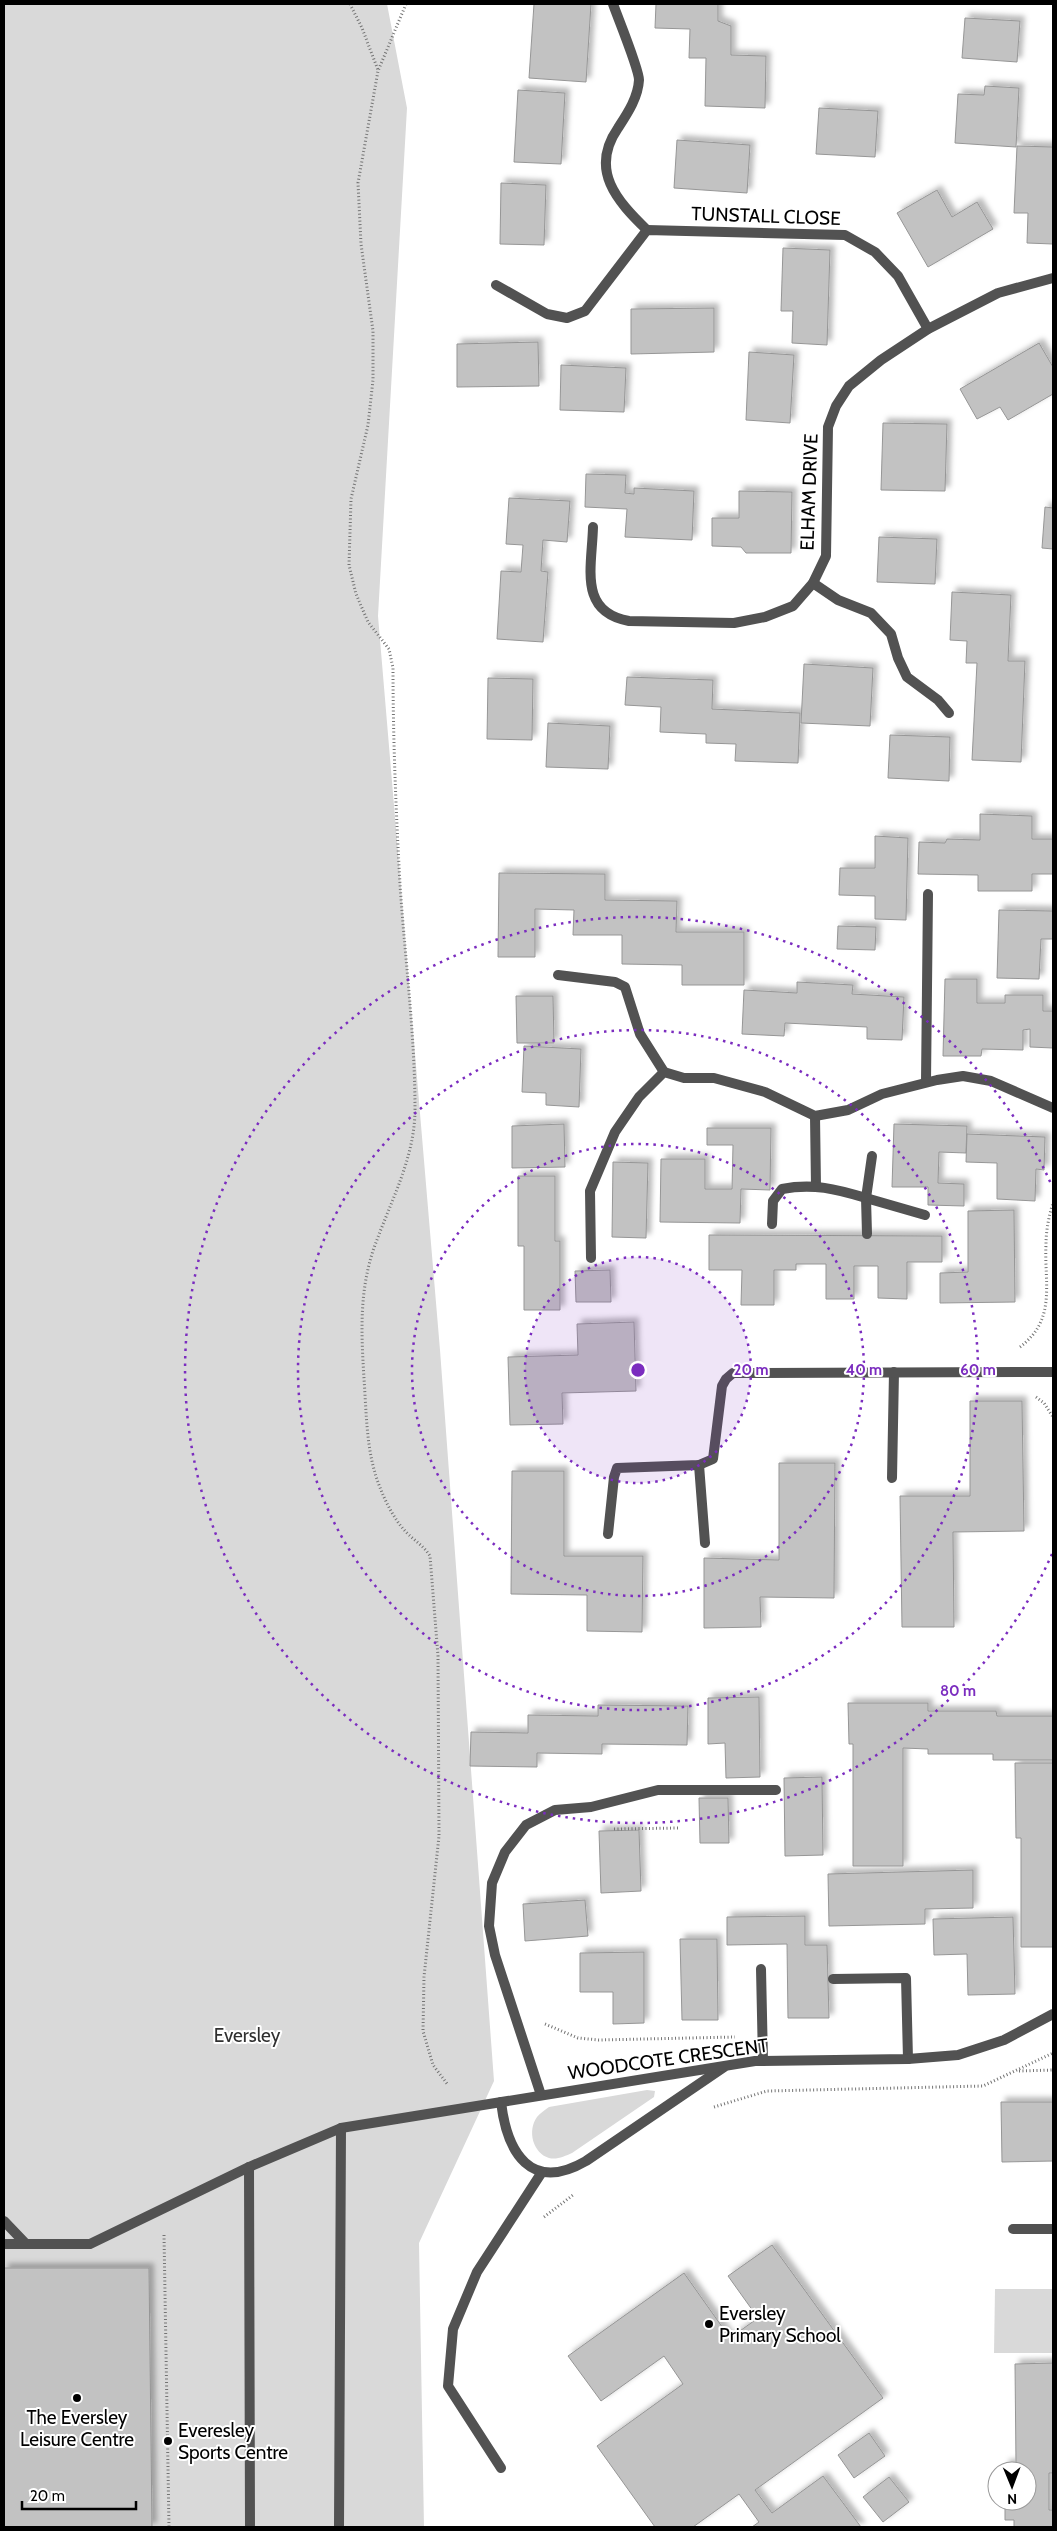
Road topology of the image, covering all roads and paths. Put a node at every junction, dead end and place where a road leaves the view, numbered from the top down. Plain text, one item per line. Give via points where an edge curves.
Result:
1 (350, 4) edge
2 (406, 4) edge
3 (613, 4) edge
4 (378, 71) junction
5 (647, 230) junction
6 (1053, 278) edge
7 (496, 285) dead end
8 (928, 329) junction
9 (593, 527) dead end
10 (813, 583) junction
11 (949, 713) dead end
12 (928, 894) dead end
13 (558, 975) dead end
14 (664, 1072) junction
15 (926, 1082) junction
16 (1053, 1108) edge
17 (815, 1116) junction
18 (872, 1156) dead end
19 (816, 1187) junction
20 (866, 1198) junction
21 (1053, 1203) edge
22 (925, 1214) dead end
23 (772, 1224) dead end
24 (867, 1234) dead end
25 (591, 1258) dead end
26 (1018, 1348) dead end
27 (894, 1372) junction
28 (1053, 1372) edge
29 (699, 1465) junction
30 (892, 1478) dead end
31 (608, 1534) dead end
32 (705, 1543) dead end
33 (776, 1790) dead end
34 (610, 1828) dead end
35 (679, 1828) dead end
36 (761, 1969) dead end
37 (833, 1979) dead end
38 (1053, 2014) edge
39 (538, 2019) dead end
40 (762, 2036) junction
41 (1053, 2054) edge
42 (908, 2059) junction
43 (763, 2061) junction
44 (727, 2065) junction
45 (1053, 2070) edge
46 (1018, 2071) junction
47 (541, 2095) junction
48 (501, 2102) junction
49 (712, 2108) dead end
50 (460, 2109) junction
51 (341, 2128) junction
52 (249, 2167) junction
53 (542, 2172) junction
54 (578, 2192) dead end
55 (543, 2218) dead end
56 (4, 2221) edge
57 (1013, 2229) dead end
58 (1053, 2229) edge
59 (164, 2232) dead end
60 (4, 2244) edge
61 (26, 2244) junction
62 (501, 2468) dead end
63 (169, 2527) edge
64 (250, 2527) edge
65 (339, 2527) edge

1 - 4 path
2 - 4 path
3 - 5 street via 639,79 631,108 612,137 606,160 610,187 629,213
4 - 50 path via 358,183 362,254 373,330 373,380 368,425 351,499 349,565 359,601 368,622 389,649 393,668 400,885 412,1021 415,1111 413,1138 402,1176 374,1248 362,1290 360,1333 370,1456 381,1491 393,1514 430,1556 438,1656 439,1836 424,1977 423,2031 433,2065
5 - 7 street via 586,311 567,318 547,314
5 - 8 street, TUNSTALL CLOSE via 845,235 875,252 898,276
6 - 8 street, ELHAM DRIVE via 998,293
8 - 10 street, ELHAM DRIVE via 874,365 849,386 836,406 828,426 826,556
9 - 10 street, ELHAM DRIVE via 591,592 598,604 614,618 734,623 765,617 793,606
10 - 11 street via 838,600 871,613 891,634 907,677 938,700
12 - 15 street
13 - 14 street via 615,982 625,987 640,1034
14 - 17 street via 684,1078 714,1078 765,1092
14 - 25 street via 639,1097 616,1132 590,1191
15 - 16 street via 963,1076 991,1080
15 - 17 street via 882,1094 848,1110
17 - 19 street
18 - 20 street
19 - 20 street
19 - 23 street via 802,1185 782,1189 773,1201
20 - 22 street
20 - 24 street
21 - 26 path via 1046,1243 1048,1305 1035,1334
27 - 28 street
27 - 29 street via 733,1374 722,1386 713,1459
27 - 30 street
29 - 31 street via 617,1468
29 - 32 street
33 - 47 street via 658,1790 591,1807 555,1810 526,1825 505,1852 492,1883 489,1926 495,1955
34 - 35 path
36 - 40 street
37 - 42 street via 906,1978
38 - 42 street, WOODCOTE CRESCENT via 980,2049 958,2055
39 - 40 path via 562,2033 599,2040
40 - 43 street
41 - 46 path
42 - 43 street, WOODCOTE CRESCENT
43 - 44 street, WOODCOTE CRESCENT
44 - 47 street, WOODCOTE CRESCENT
44 - 53 street via 569,2170
45 - 46 path
46 - 49 path via 983,2086 767,2091
47 - 48 street, WOODCOTE CRESCENT
48 - 50 street, WOODCOTE CRESCENT
48 - 53 street via 504,2126 513,2150 526,2164
50 - 51 street, WOODCOTE CRESCENT
51 - 52 street, WOODCOTE CRESCENT
51 - 65 street
52 - 61 street, WOODCOTE CRESCENT via 90,2244
52 - 64 street
53 - 62 street via 477,2272 453,2329 448,2386
54 - 55 path
56 - 61 street
57 - 58 street
59 - 63 path
60 - 61 street, WOODCOTE CRESCENT

